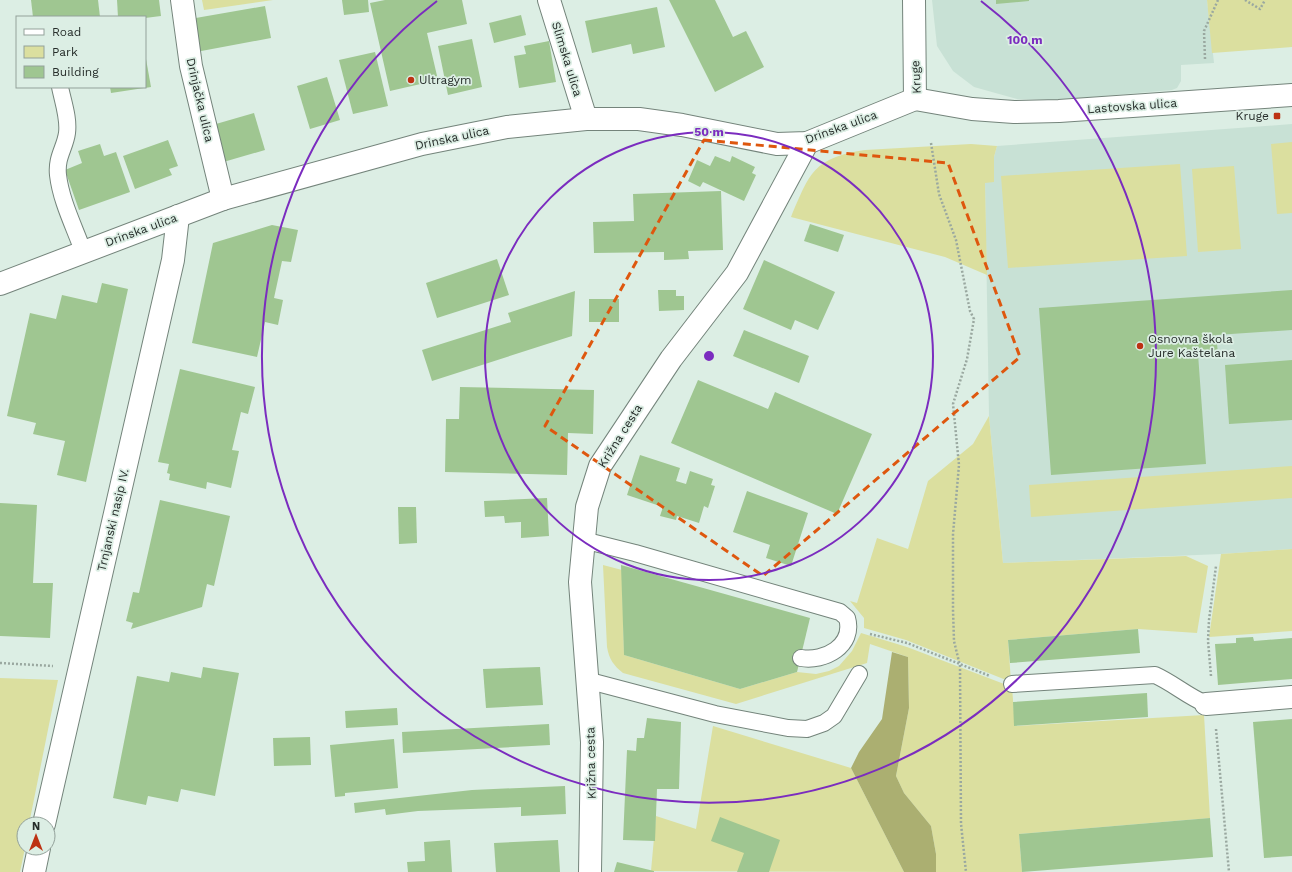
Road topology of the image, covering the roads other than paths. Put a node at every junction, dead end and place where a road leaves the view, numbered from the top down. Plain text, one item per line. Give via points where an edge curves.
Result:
1 (182, 0) edge
2 (549, 0) edge
3 (914, 0) edge
4 (60, 88) edge
5 (1292, 95) edge
6 (915, 99) junction
7 (972, 109) joint
8 (586, 119) junction
9 (807, 142) junction
10 (223, 199) junction
11 (178, 216) junction
12 (83, 251) junction
13 (0, 284) edge
14 (583, 540) junction
15 (801, 658) dead end
16 (859, 674) dead end
17 (586, 680) junction
18 (1012, 684) road end
19 (1292, 697) edge
20 (1206, 704) joint
21 (46, 816) edge
22 (37, 856) edge
23 (34, 872) edge
24 (590, 872) edge

1 - 10 street, Drinjačka ulica via 191,66
2 - 8 street, Slimska ulica
3 - 6 street, Kruge
4 - 12 lane via 67,120 67,134 58,160 58,174 62,196
5 - 7 street, Lastovska ulica via 1059,111 1014,112
6 - 7 street, Kruge
6 - 9 street, Drinska ulica
8 - 9 street, Drinska ulica via 639,119 777,144
8 - 10 street, Drinska ulica via 507,127 422,144
9 - 14 street, Križna cesta via 737,273 671,359 600,466 587,507
10 - 11 street, Drinska ulica
11 - 12 street, Drinska ulica
11 - 21 street, Trnjanski nasip IV. via 173,260
12 - 13 street, Drinska ulica
14 - 15 lane via 840,612 847,618 849,628 844,642 835,651 819,659
14 - 17 street, Križna cesta via 580,582
16 - 17 lane via 834,716 807,729 788,728 715,714
17 - 24 street, Križna cesta via 592,742
18 - 20 lane via 1155,676 1169,681 1184,693
19 - 20 street
22 - 23 street

